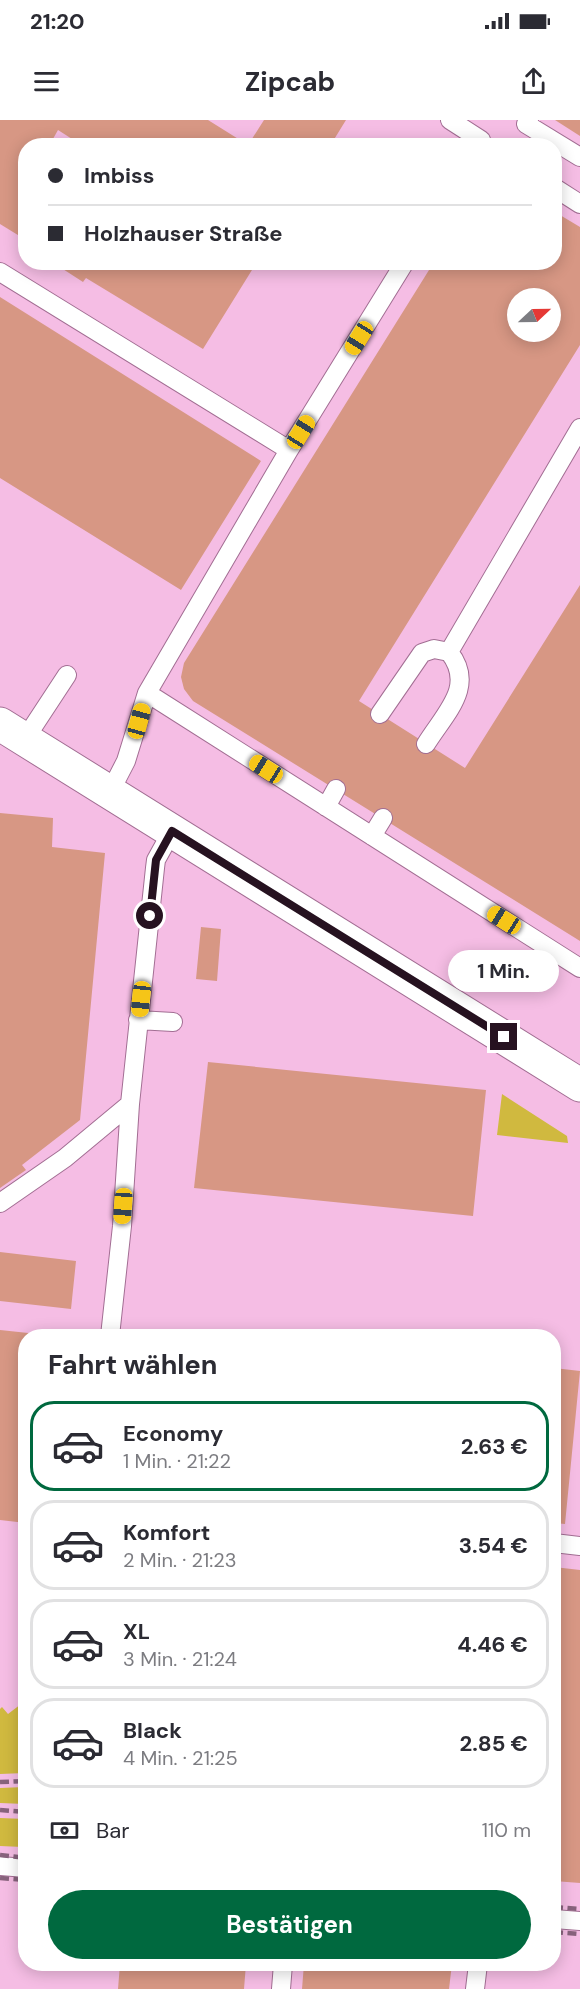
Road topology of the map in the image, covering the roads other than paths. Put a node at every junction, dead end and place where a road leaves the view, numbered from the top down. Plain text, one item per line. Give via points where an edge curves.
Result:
1 (450, 120) edge
2 (529, 120) edge
3 (474, 138) edge
4 (549, 138) edge
5 (562, 146) edge
6 (580, 157) edge
7 (562, 192) edge
8 (580, 204) edge
9 (400, 270) edge
10 (0, 272) edge
11 (580, 428) edge
12 (289, 450) junction
13 (449, 652) junction
14 (67, 675) dead end
15 (147, 693) junction
16 (380, 714) dead end
17 (12, 732) edge
18 (426, 744) dead end
19 (336, 789) dead end
20 (110, 792) junction
21 (326, 807) junction
22 (383, 818) dead end
23 (172, 831) junction
24 (372, 836) junction
25 (580, 968) edge
26 (138, 1020) junction
27 (173, 1022) dead end
28 (580, 1084) edge
29 (130, 1104) junction
30 (0, 1203) edge
31 (111, 1329) edge
32 (561, 1544) edge
33 (580, 1546) edge
34 (0, 1866) edge
35 (18, 1867) edge
36 (561, 1920) edge
37 (580, 1921) edge
38 (283, 1971) edge
39 (477, 1971) edge
40 (281, 1989) edge
41 (475, 1989) edge

1 - 3 lane
2 - 4 lane via 526,124
5 - 6 lane
7 - 8 lane
9 - 12 lane
10 - 12 lane
11 - 13 lane
12 - 15 lane
13 - 16 lane via 434,649 422,653
13 - 18 lane via 458,663 462,678 459,691
14 - 17 lane
15 - 20 lane via 126,761
15 - 21 lane
17 - 20 main road
19 - 21 lane
20 - 23 main road
21 - 24 lane
22 - 24 lane
23 - 26 lane via 156,860
23 - 28 main road
24 - 25 lane
26 - 27 lane
26 - 29 lane
29 - 30 lane via 65,1158
29 - 31 lane
32 - 33 lane
34 - 35 lane
36 - 37 lane
38 - 40 lane
39 - 41 lane

